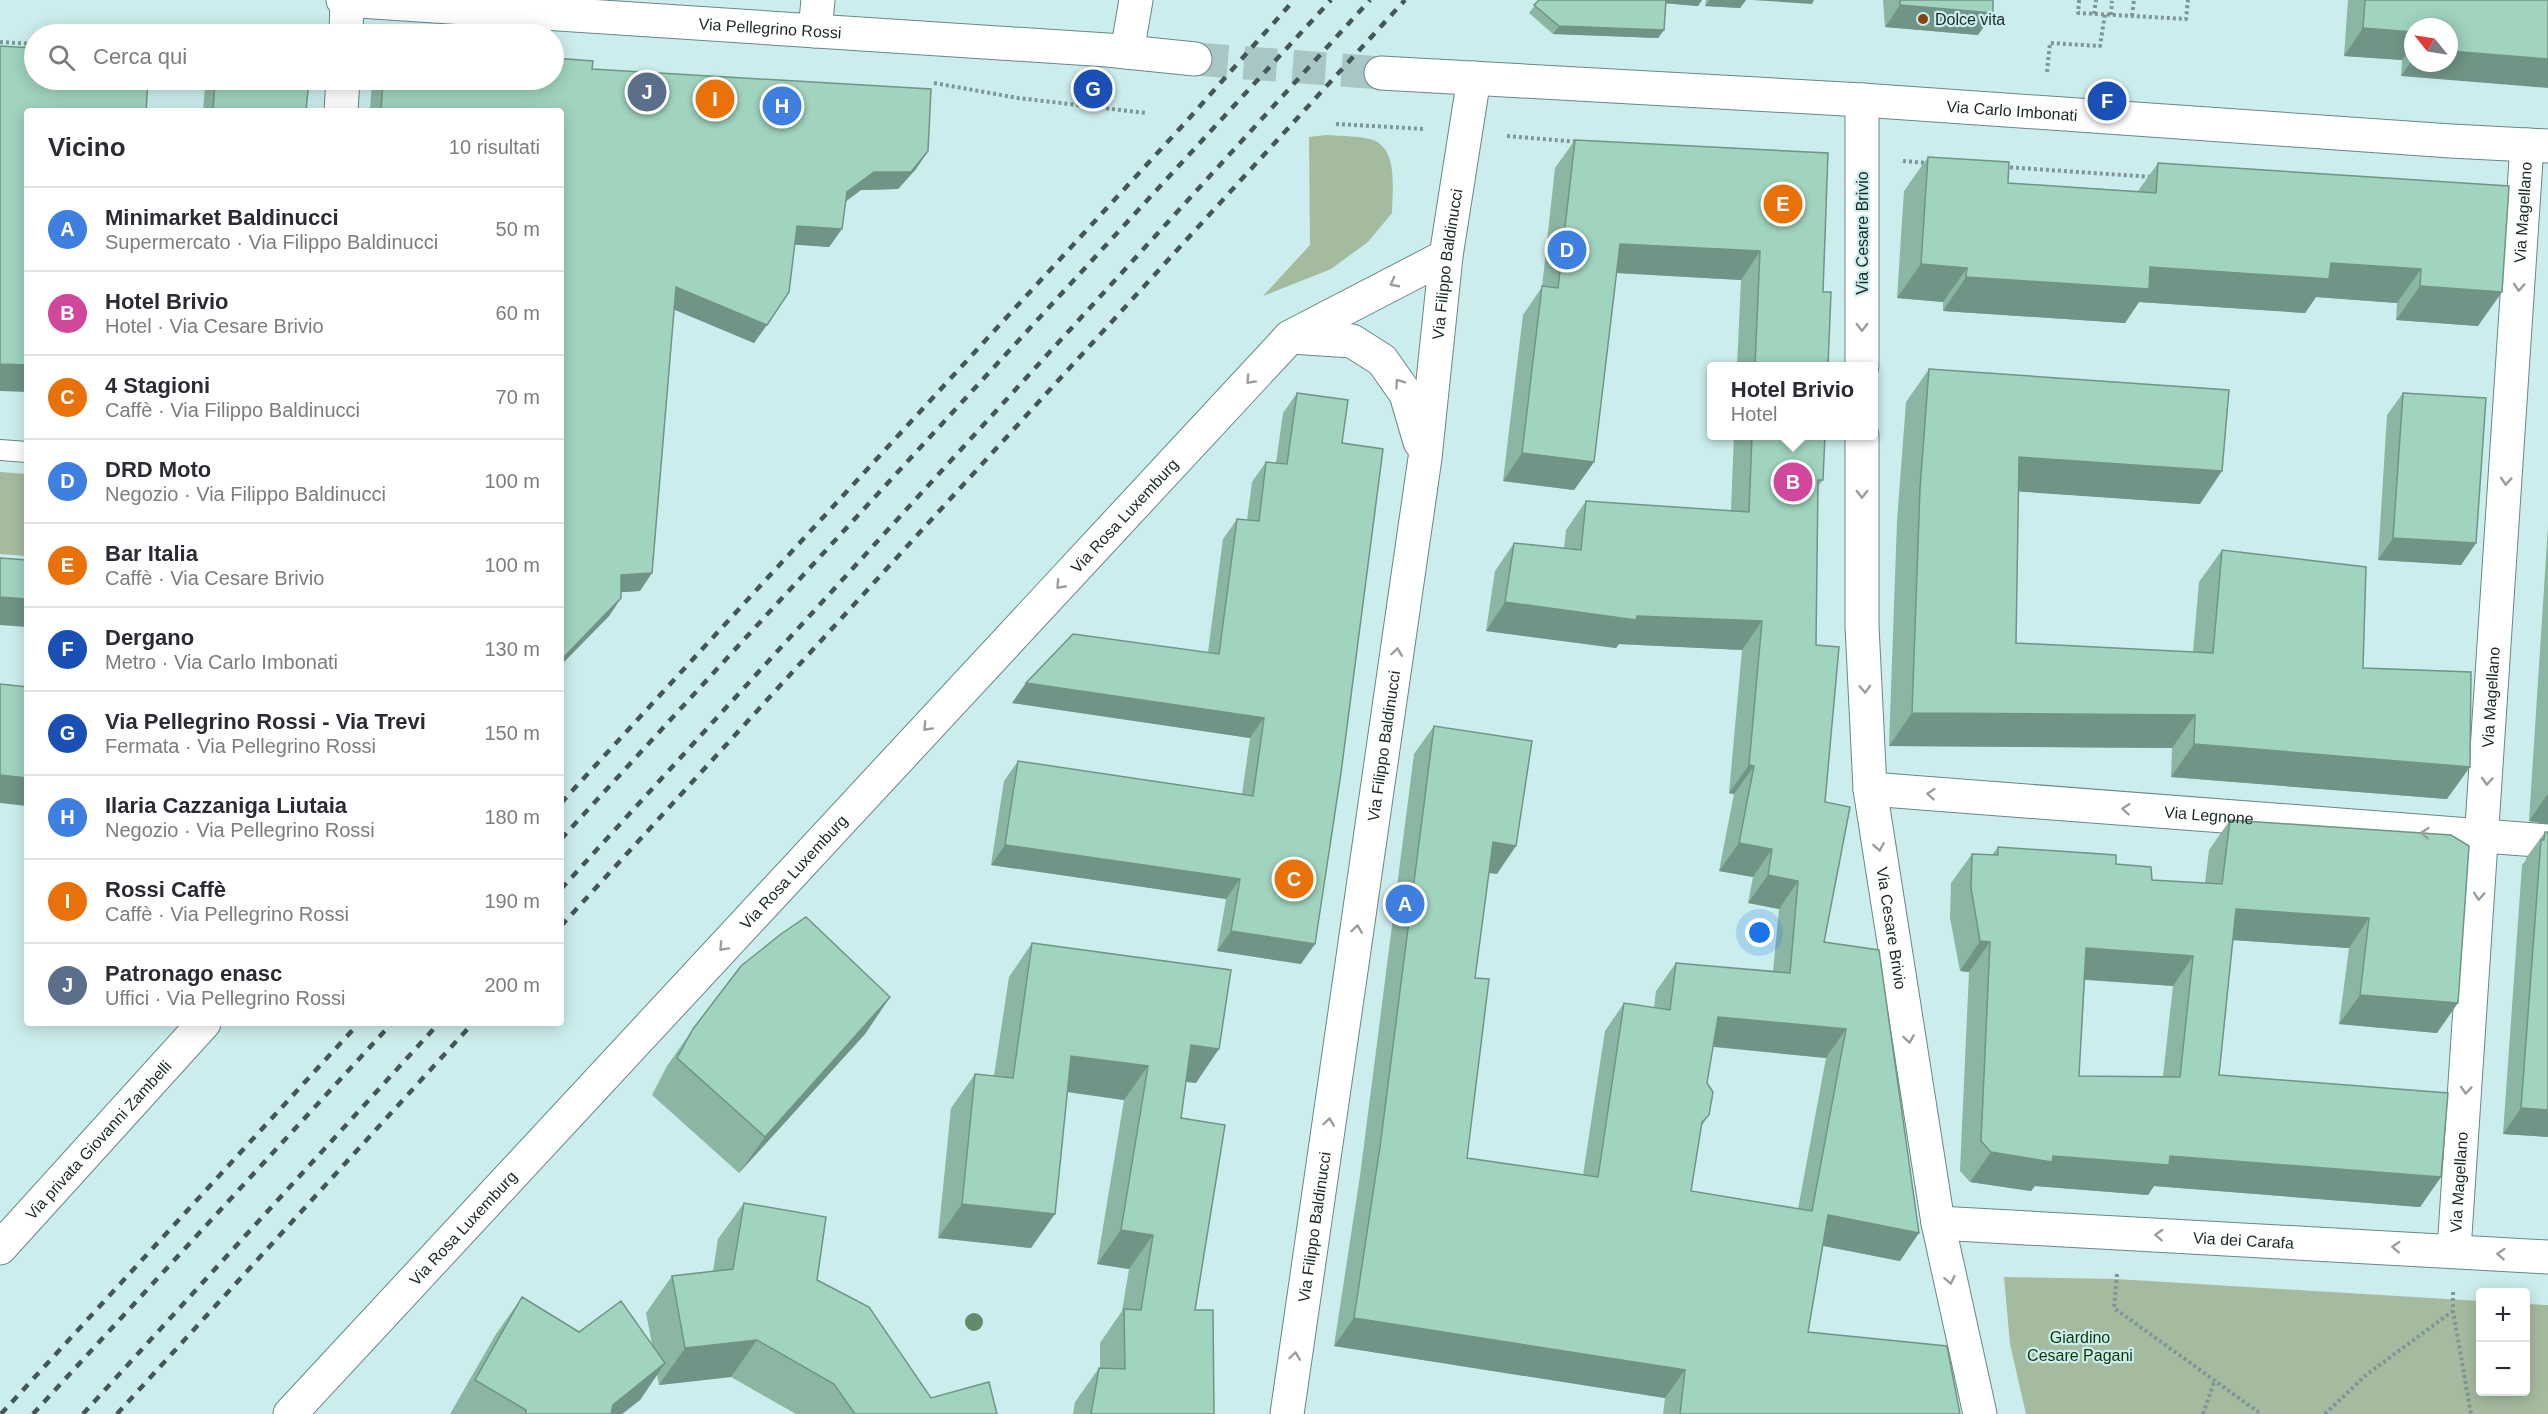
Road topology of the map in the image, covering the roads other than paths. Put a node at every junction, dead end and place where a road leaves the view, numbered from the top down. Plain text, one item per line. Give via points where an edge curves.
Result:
1 (345, 0) edge
2 (1136, 0) edge
3 (816, 15) edge
4 (346, 24) edge
5 (1127, 52) junction
6 (1195, 59) tunnel mouth
7 (1382, 73) tunnel mouth
8 (1474, 78) junction
9 (342, 90) edge
10 (1862, 100) junction
11 (341, 108) edge
12 (2538, 145) edge
13 (1446, 256) junction
14 (1290, 337) junction
15 (1862, 362) edge
16 (1862, 440) edge
17 (0, 450) edge
18 (24, 452) edge
19 (1425, 458) junction
20 (1870, 789) junction
21 (2483, 837) junction
22 (2548, 841) edge
23 (196, 1026) edge
24 (1938, 1223) junction
25 (0, 1248) edge
26 (2454, 1250) junction
27 (2548, 1257) edge
28 (295, 1411) edge
29 (1287, 1414) edge
30 (1980, 1414) edge

1 - 3 street, Via Pellegrino Rossi
1 - 4 street
2 - 5 street
3 - 5 street, Via Pellegrino Rossi
5 - 6 street, Via Pellegrino Rossi
7 - 8 street
8 - 10 street, Via Carlo Imbonati
8 - 13 street, Via Filippo Baldinucci
9 - 11 street
10 - 12 street, Via Carlo Imbonati
10 -> 15 street, Via Cesare Brivio
12 -> 21 street, Via Magellano
13 -> 14 street, Via Rosa Luxemburg
13 - 19 street, Via Filippo Baldinucci
19 -> 14 street via 1406,394 1382,360 1352,341
14 -> 28 street, Via Rosa Luxemburg
16 -> 20 street, Via Cesare Brivio via 1862,626
17 - 18 lane
29 -> 19 street, Via Filippo Baldinucci
21 -> 20 street, Via Legnone
20 -> 24 street, Via Cesare Brivio
21 - 22 street, Via Legnone
21 -> 26 street, Via Magellano
23 - 25 street, Via privata Giovanni Zambelli
26 -> 24 street, Via dei Carafa
24 -> 30 street, Via Cesare Brivio
27 -> 26 street, Via dei Carafa

